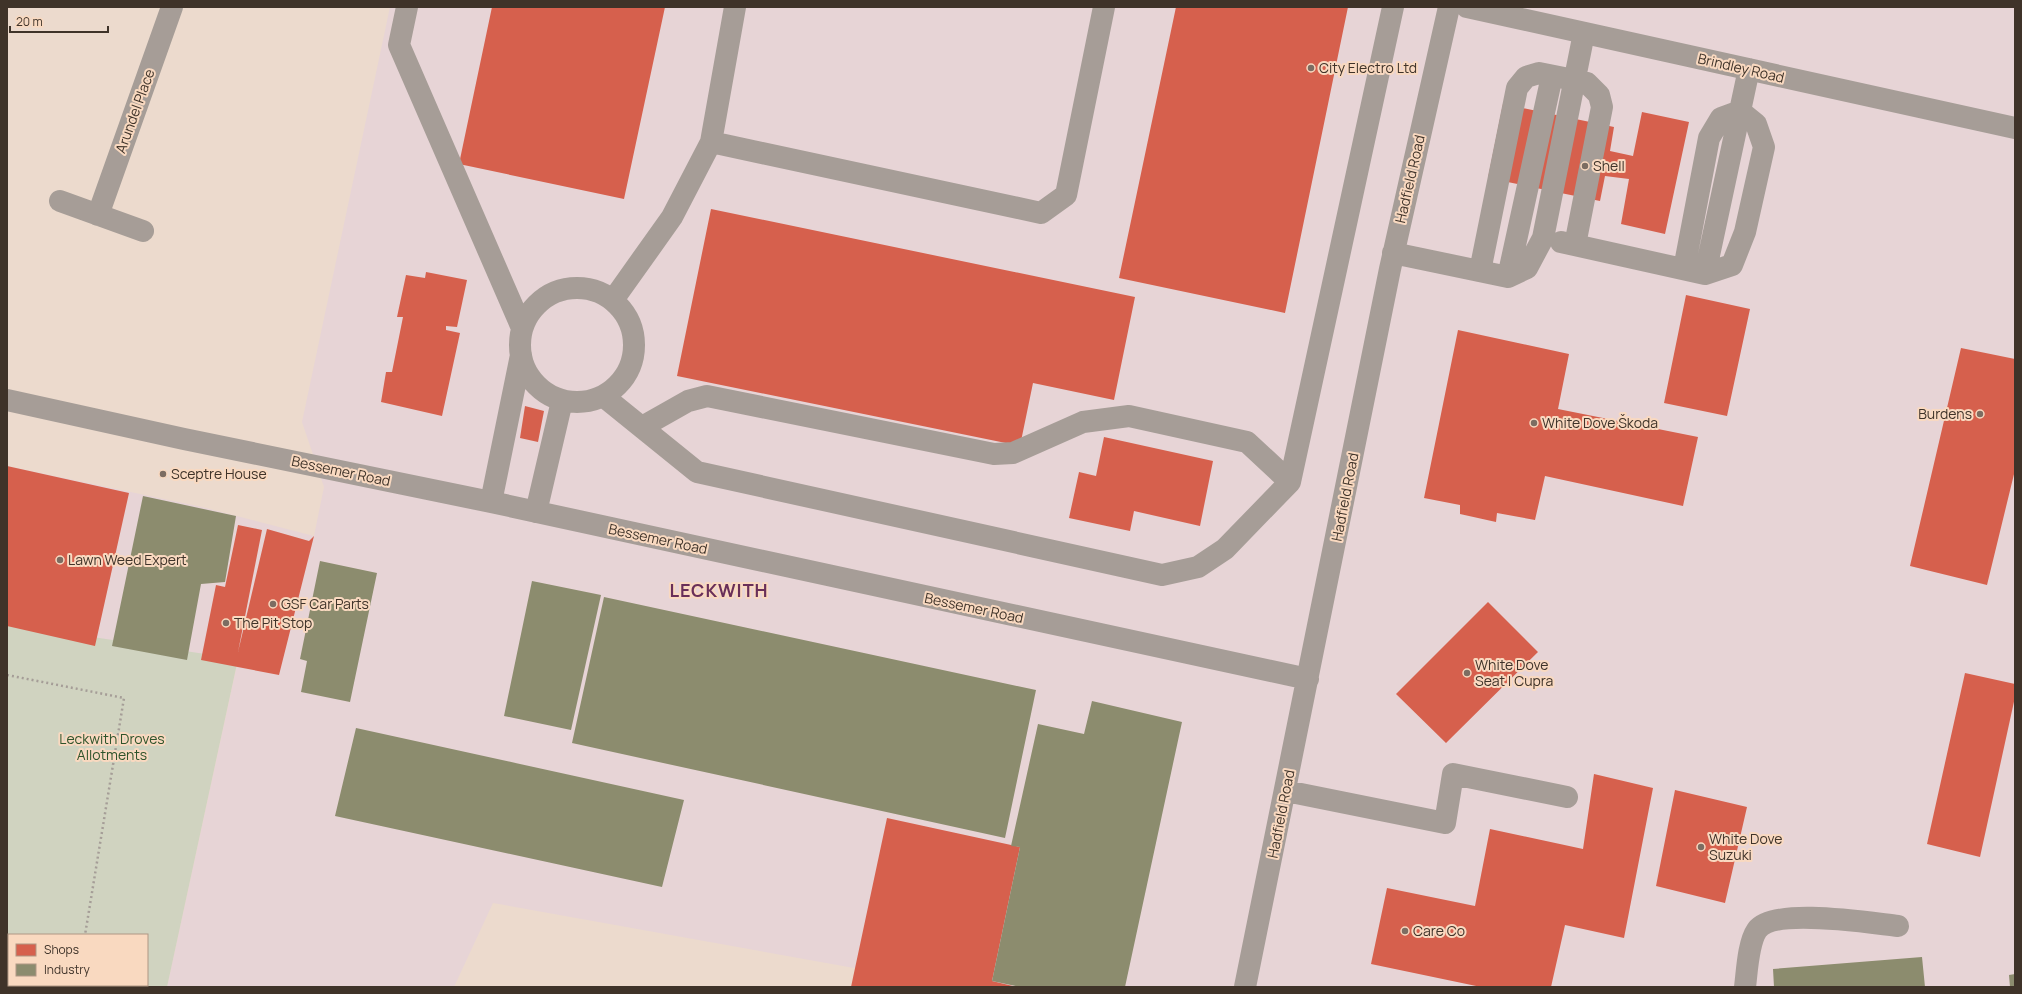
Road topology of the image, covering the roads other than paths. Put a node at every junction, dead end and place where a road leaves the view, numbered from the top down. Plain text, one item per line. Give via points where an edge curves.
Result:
1 (172, 7) edge
2 (407, 7) edge
3 (735, 7) edge
4 (1104, 7) edge
5 (1392, 7) edge
6 (1449, 7) edge
7 (1467, 7) edge
8 (1584, 33) junction
9 (1749, 69) junction
10 (1552, 76) junction
11 (1574, 80) junction
12 (1740, 111) junction
13 (2015, 128) edge
14 (711, 142) junction
15 (60, 201) dead end
16 (98, 215) junction
17 (143, 231) dead end
18 (1543, 238) junction
19 (1574, 245) junction
20 (1393, 253) junction
21 (1684, 269) junction
22 (1480, 271) junction
23 (1705, 274) junction
24 (1508, 277) junction
25 (614, 300) junction
26 (522, 328) junction
27 (521, 355) junction
28 (603, 396) junction
29 (7, 400) edge
30 (562, 401) junction
31 (642, 427) junction
32 (1290, 482) junction
33 (491, 502) junction
34 (536, 512) junction
35 (1308, 679) junction
36 (1286, 791) junction
37 (1567, 797) dead end
38 (1898, 926) dead end
39 (1245, 987) edge
40 (1745, 987) edge

1 - 16 street, Arundel Place
2 - 26 street via 399,45
3 - 14 street
4 - 14 street via 1066,195 1041,213
5 - 32 street
6 - 20 street, Hadfield Road
7 - 8 street, Brindley Road
8 - 9 street, Brindley Road
8 - 11 street
9 - 12 street
9 - 13 street, Brindley Road
10 - 11 street
10 - 22 street via 1539,73 1526,76 1517,88
10 - 24 street
11 - 18 street
11 - 19 street via 1587,83 1599,95 1602,107
12 - 21 street via 1721,118 1709,138
12 - 23 street
12 - 23 street via 1756,124 1764,147 1745,232 1732,265
14 - 25 street via 672,217
15 - 16 street
16 - 17 street
18 - 19 street
18 - 24 street via 1527,268
19 - 21 street
20 - 22 street
20 - 35 street, Hadfield Road
21 - 23 street
22 - 24 street
25 - 26 street via 598,291 579,287 556,291 546,296 532,310
25 - 28 street via 627,315 632,327 634,347 631,366 624,378
26 - 27 street via 519,342
27 - 30 street via 534,382 549,395
27 - 33 street
28 - 30 street via 577,404
28 - 31 street
29 - 33 street, Bessemer Road
30 - 34 street
31 - 32 street via 688,400 707,396 994,454 1013,453 1082,422 1129,416 1247,442
31 - 32 street via 697,472 1162,575 1198,567 1225,549
33 - 34 street, Bessemer Road
34 - 35 street, Bessemer Road
35 - 36 street, Hadfield Road
36 - 37 street via 1445,823 1453,774
36 - 39 street, Hadfield Road
38 - 40 street via 1802,916 1771,921 1757,930 1750,949

